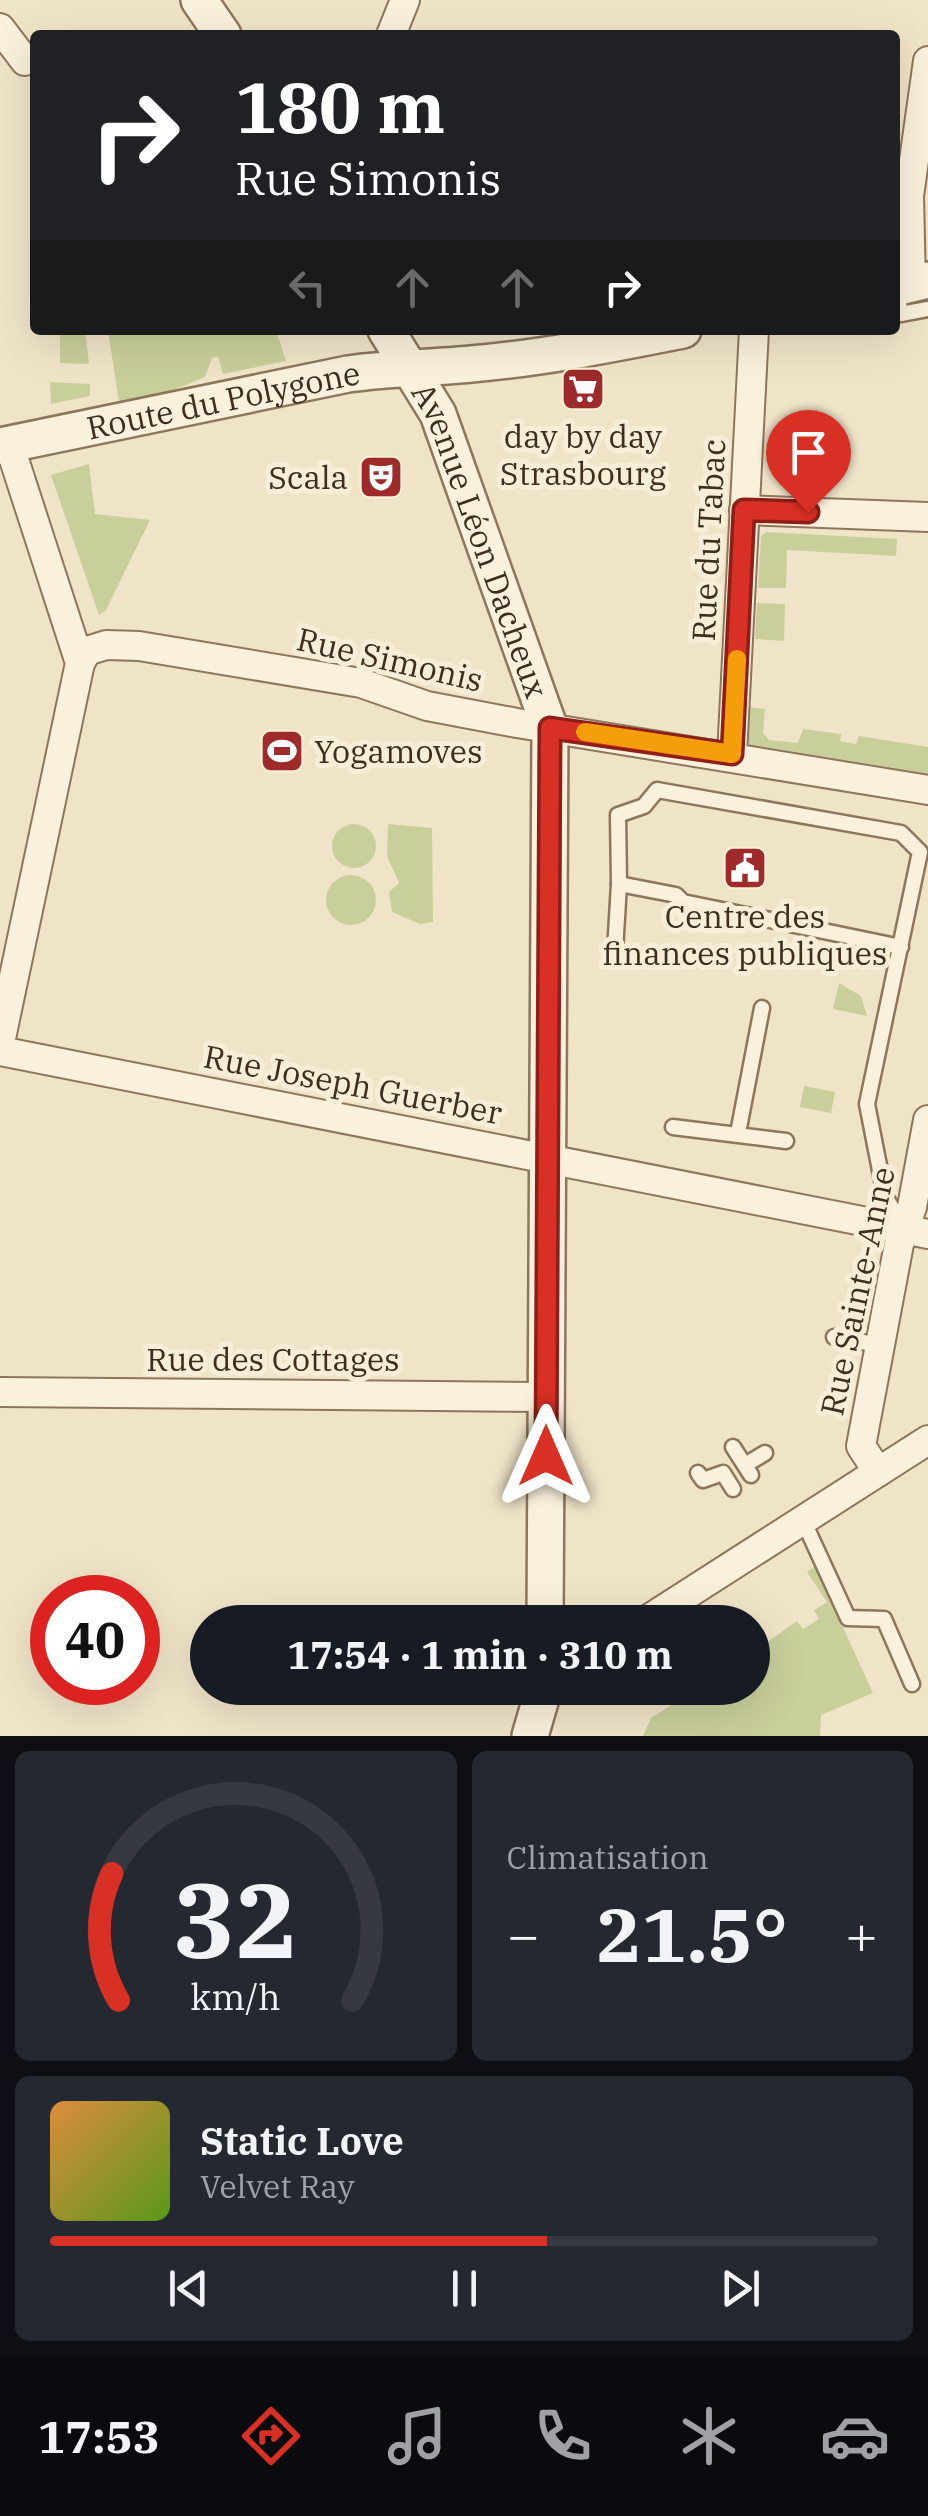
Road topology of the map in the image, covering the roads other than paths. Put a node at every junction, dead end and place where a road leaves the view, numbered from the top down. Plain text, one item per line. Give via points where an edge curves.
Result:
1 (199, 0) edge
2 (406, 0) edge
3 (0, 28) edge
4 (220, 30) edge
5 (393, 30) edge
6 (928, 60) edge
7 (25, 61) dead end
8 (925, 99) edge
9 (912, 290) edge
10 (389, 335) edge
11 (657, 335) edge
12 (754, 335) edge
13 (406, 365) junction
14 (5, 445) edge
15 (744, 510) junction
16 (928, 517) edge
17 (80, 663) junction
18 (550, 728) junction
19 (732, 754) junction
20 (928, 790) edge
21 (618, 884) junction
22 (901, 946) junction
23 (616, 951) dead end
24 (762, 1008) dead end
25 (0, 1043) edge
26 (0, 1051) edge
27 (928, 1120) edge
28 (673, 1127) dead end
29 (738, 1133) junction
30 (786, 1142) dead end
31 (548, 1158) junction
32 (916, 1232) edge
33 (834, 1337) dead end
34 (880, 1345) junction
35 (0, 1392) edge
36 (546, 1397) junction
37 (928, 1440) edge
38 (734, 1447) dead end
39 (765, 1454) dead end
40 (878, 1472) junction
41 (698, 1473) dead end
42 (734, 1489) dead end
43 (779, 1527) junction
44 (545, 1605) edge
45 (668, 1605) edge
46 (912, 1684) dead end
47 (539, 1705) edge
48 (530, 1736) edge

1 - 4 street
2 - 5 street
3 - 7 street
6 - 8 street
8 - 9 street via 907,232
10 - 13 street, Avenue Léon Dacheux
11 - 13 street, Route du Polygone via 565,353
12 - 15 street, Rue du Tabac
13 - 14 street, Route du Polygone
13 - 18 street, Avenue Léon Dacheux via 438,414
14 - 17 street
15 - 16 street
15 - 19 street, Rue du Tabac
17 - 18 street, Rue Simonis via 87,651 106,645 139,646 361,683 427,706
17 - 25 street
18 - 19 street, Rue Simonis
18 - 31 street, Avenue Léon Dacheux
19 - 20 street, Rue Simonis
21 - 22 lane
21 - 22 lane via 618,815 644,806 656,790 901,833 920,852
21 - 23 lane
22 - 32 lane via 867,1104 885,1196
24 - 29 lane
26 - 31 street, Rue Joseph Guerber
27 - 32 street, Rue Sainte-Anne
28 - 29 lane
29 - 30 lane
31 - 32 street, Rue Joseph Guerber
31 - 36 street, Avenue Léon Dacheux
32 - 34 street, Rue Sainte-Anne
33 - 34 lane
34 - 40 street, Rue Sainte-Anne via 861,1446
35 - 36 street, Rue des Cottages
36 - 44 street, Avenue Léon Dacheux
37 - 40 street
38 - 39 lane via 748,1470
40 - 43 street
41 - 42 lane via 703,1480 723,1473
43 - 45 street
43 - 46 lane via 848,1618 884,1619
47 - 48 street

